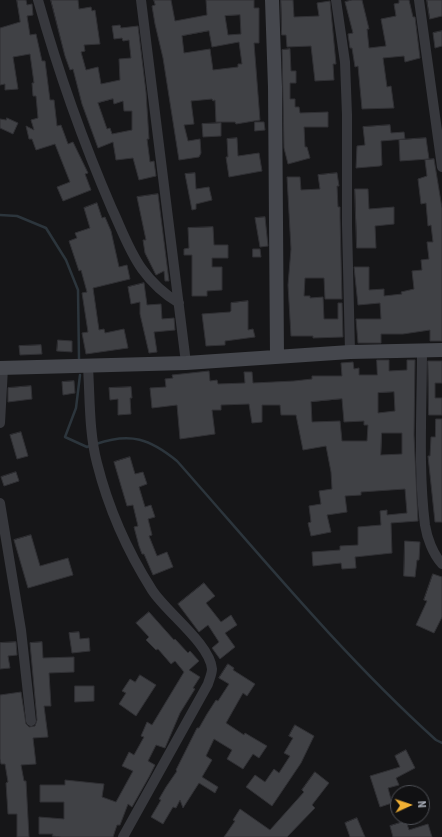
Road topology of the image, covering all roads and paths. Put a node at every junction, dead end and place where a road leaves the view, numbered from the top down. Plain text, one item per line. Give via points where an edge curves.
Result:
1 (38, 0) edge
2 (141, 0) edge
3 (272, 0) edge
4 (336, 0) edge
5 (419, 0) edge
6 (442, 168) edge
7 (179, 303) junction
8 (422, 350) junction
9 (442, 350) edge
10 (350, 352) junction
11 (276, 357) junction
12 (186, 363) junction
13 (88, 367) junction
14 (2, 368) edge
15 (0, 423) edge
16 (0, 503) edge
17 (442, 564) edge
18 (31, 721) dead end
19 (123, 837) edge

1 - 7 street via 74,111 128,244 151,281
2 - 7 street
3 - 11 main road via 275,87
4 - 10 street via 345,62
5 - 6 street
7 - 12 street
8 - 9 main road
8 - 10 main road
8 - 17 street via 425,526 432,548
10 - 11 main road
11 - 12 main road
12 - 13 main road
13 - 14 main road
13 - 19 street via 96,462 112,509 130,552 153,592 199,644 212,670 208,684
14 - 15 street
16 - 18 street via 22,630

